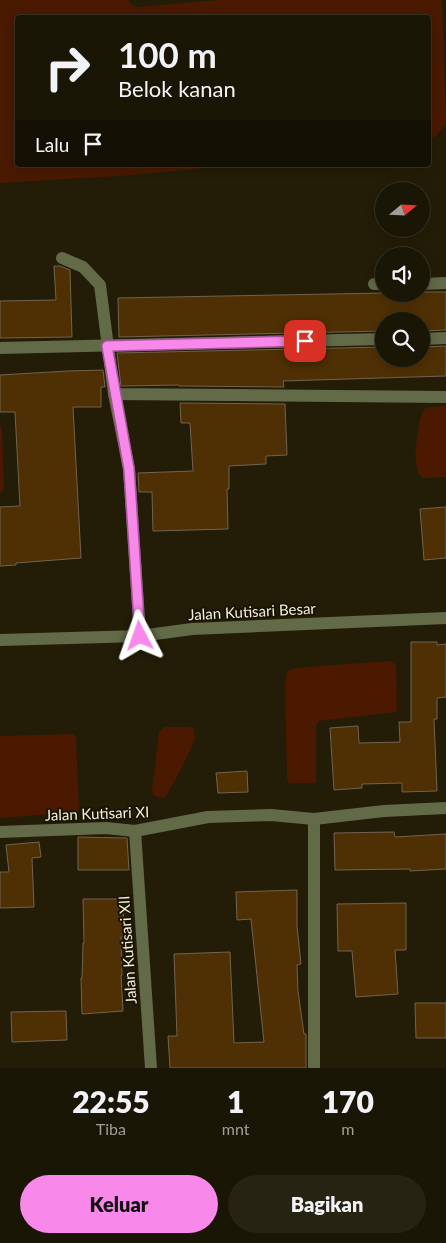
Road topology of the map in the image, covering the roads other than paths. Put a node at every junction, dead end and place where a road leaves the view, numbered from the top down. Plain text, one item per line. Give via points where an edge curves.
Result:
1 (62, 258) dead end
2 (446, 283) edge
3 (430, 284) edge
4 (446, 338) edge
5 (430, 339) edge
6 (375, 340) edge
7 (107, 346) junction
8 (0, 348) edge
9 (114, 394) junction
10 (446, 397) edge
11 (446, 618) edge
12 (140, 636) junction
13 (0, 640) edge
14 (446, 808) edge
15 (314, 819) junction
16 (135, 831) junction
17 (0, 832) edge
18 (151, 1068) edge
19 (314, 1068) edge

1 - 7 street via 83,267 100,285
2 - 3 street
4 - 5 street
6 - 7 street
7 - 8 street
7 - 9 street
9 - 10 street
9 - 12 street via 129,469
11 - 12 street, Jalan Kutisari Besar via 192,629
12 - 13 street, Jalan Kutisari Besar
14 - 15 street, Jalan Kutisari XI
15 - 16 street, Jalan Kutisari XI via 271,815 208,817
15 - 19 street
16 - 17 street, Jalan Kutisari XI via 106,828
16 - 18 street, Jalan Kutisari XII

